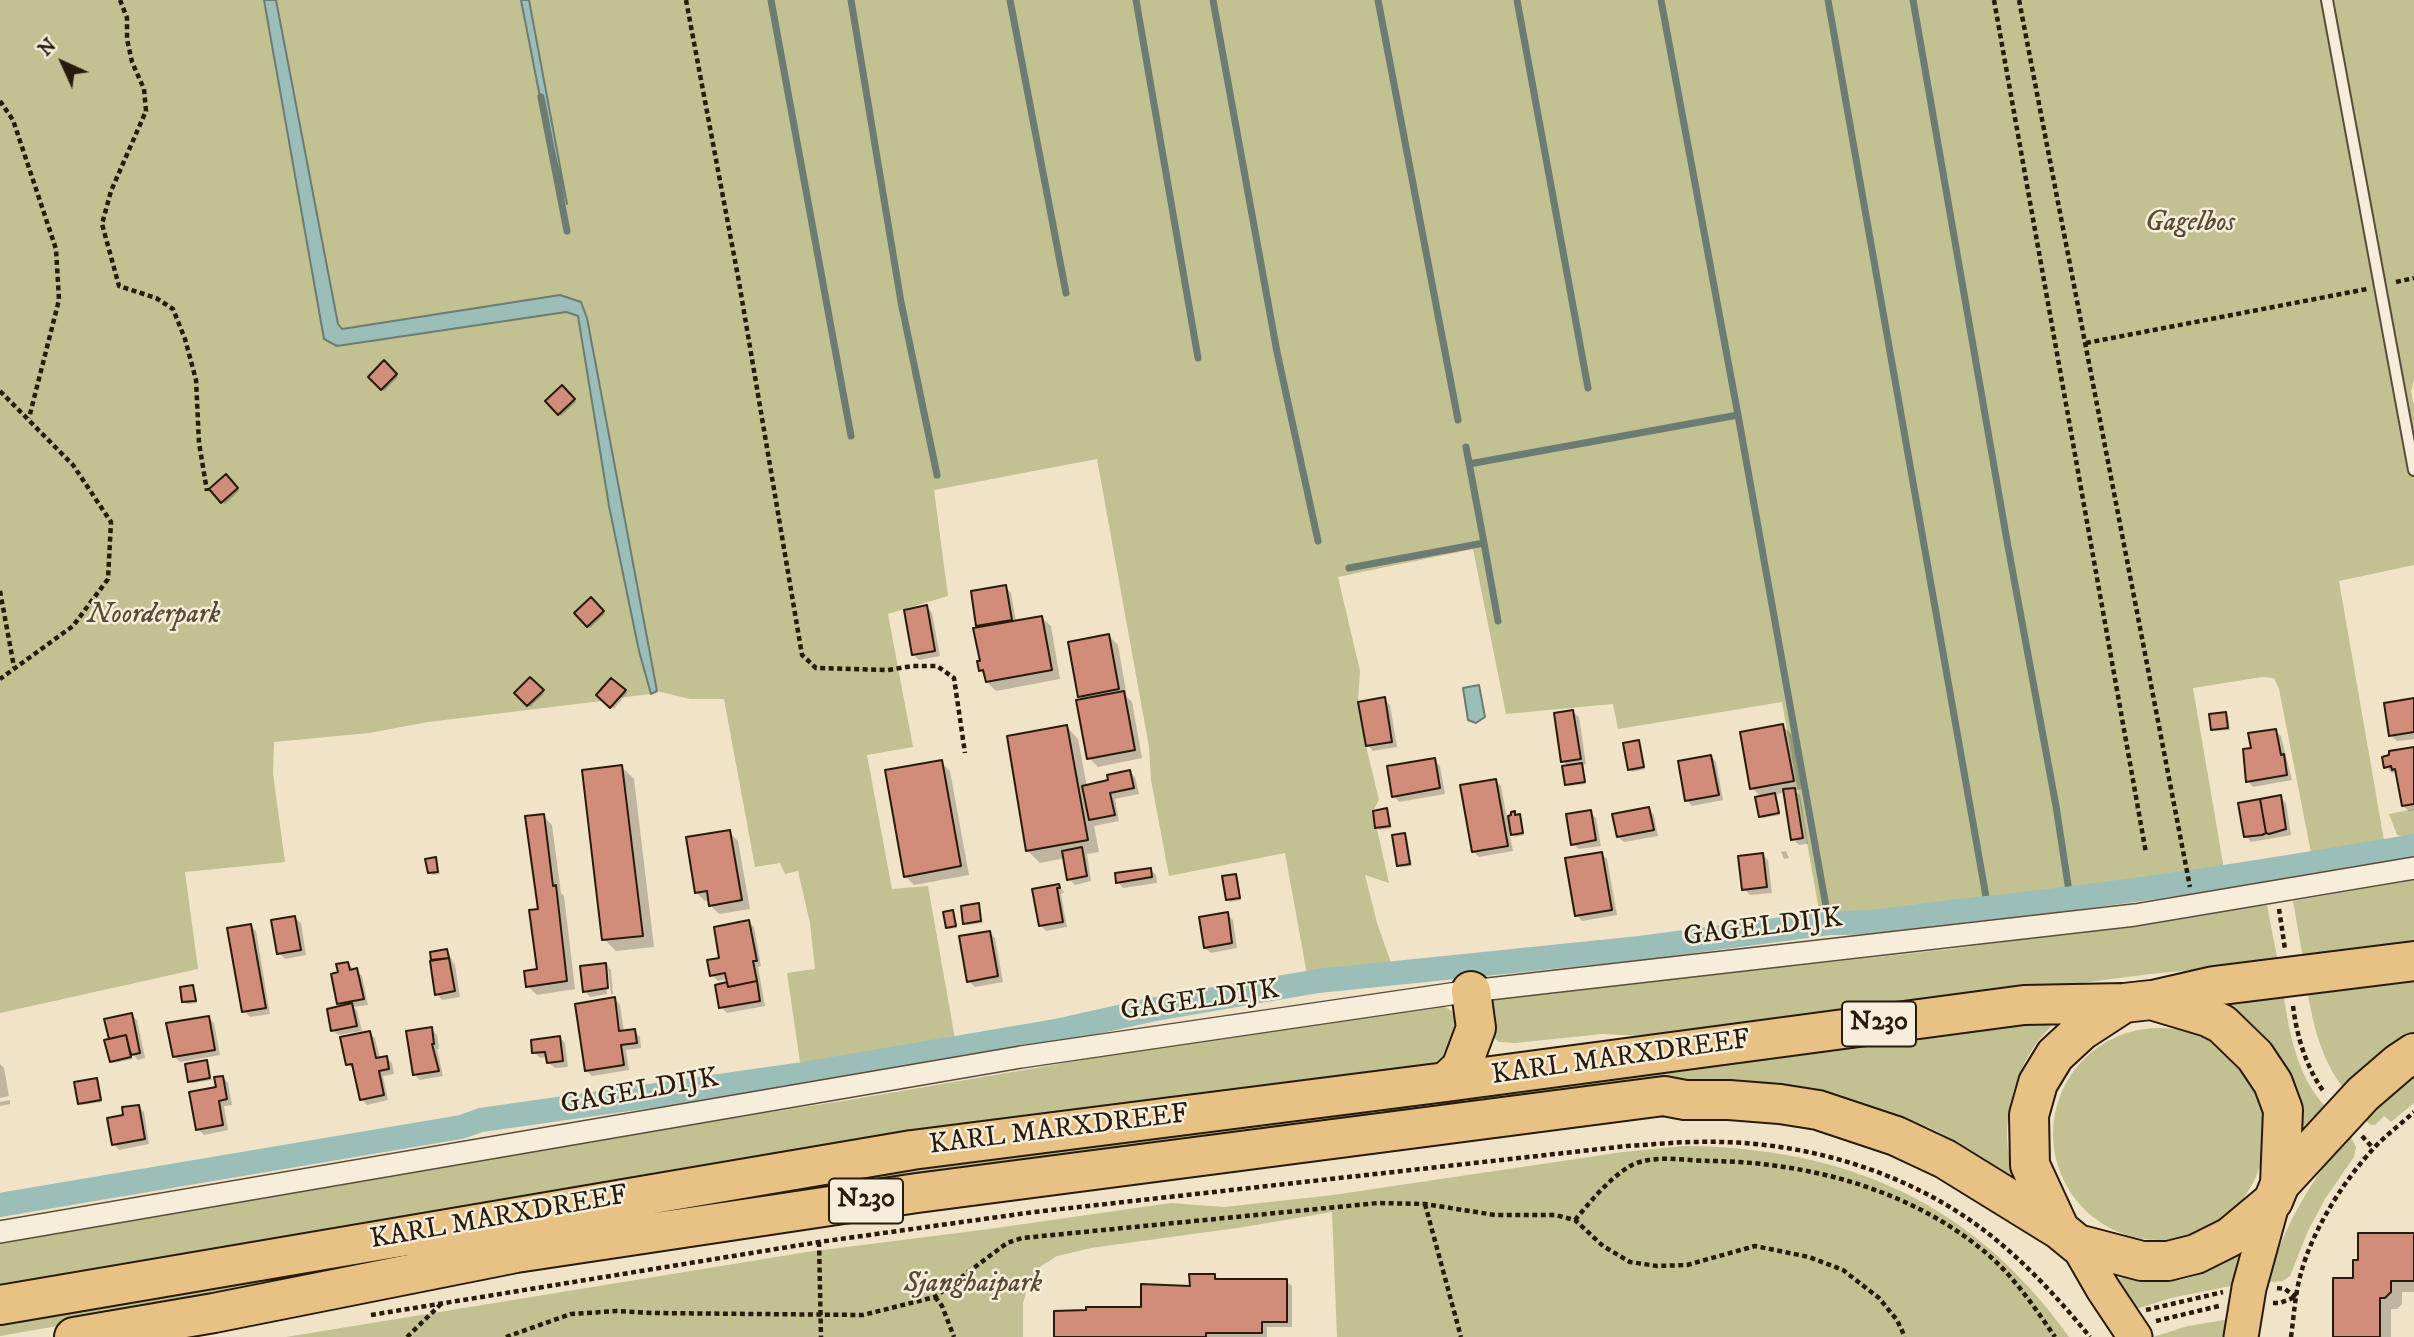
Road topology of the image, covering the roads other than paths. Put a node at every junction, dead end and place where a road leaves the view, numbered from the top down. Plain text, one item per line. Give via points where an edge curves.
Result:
1 (2326, 0) edge
2 (2414, 470) edge
3 (2414, 868) edge
4 (2414, 961) edge
5 (2138, 1002) junction
6 (1473, 1009) junction
7 (2414, 1054) edge
8 (1539, 1070) junction
9 (1446, 1082) junction
10 (2276, 1192) junction
11 (0, 1232) edge
12 (2068, 1237) junction
13 (0, 1305) edge
14 (2130, 1329) edge
15 (74, 1337) edge
16 (2241, 1337) edge

1 - 2 lane
3 - 6 street, GAGELDIJK via 2135,915
4 - 5 highway, N230 via 2214,985
5 - 8 highway, KARL MARXDREEF / N230 via 2024,1005
5 - 10 highway, N230 via 2208,1017 2255,1056 2273,1083 2283,1110
5 - 12 highway, N230 via 2081,1031 2055,1055 2038,1083 2029,1115 2030,1165
6 - 8 highway via 1502,1055
6 - 9 highway via 1461,1068
6 - 11 street, GAGELDIJK via 1021,1057
7 - 10 highway, N230 via 2343,1114
8 - 9 highway, KARL MARXDREEF / N230
9 - 13 highway, KARL MARXDREEF / N230 via 912,1150
10 - 12 highway, N230 via 2230,1237 2196,1254 2168,1261 2142,1261
10 - 16 main road
12 - 14 main road
12 - 15 highway, KARL MARXDREEF / N230 via 1945,1159 1896,1136 1818,1110 1664,1096 931,1191 516,1253

